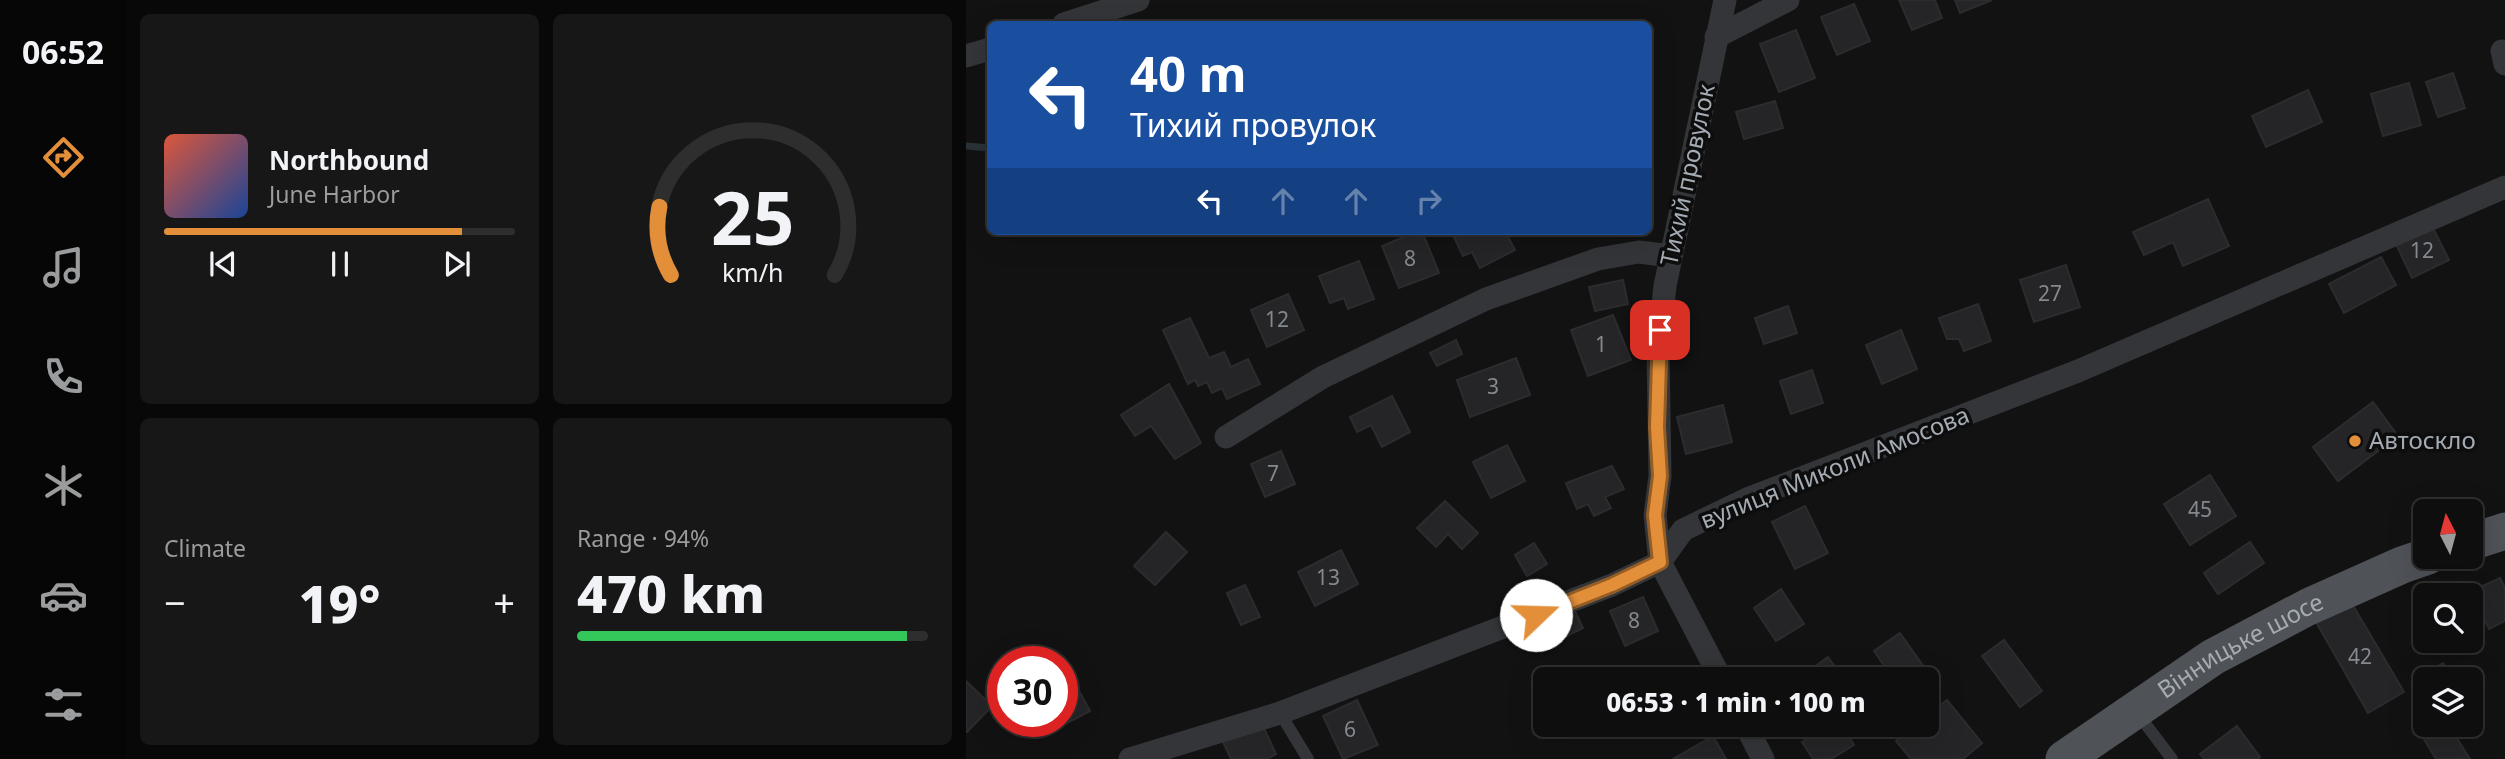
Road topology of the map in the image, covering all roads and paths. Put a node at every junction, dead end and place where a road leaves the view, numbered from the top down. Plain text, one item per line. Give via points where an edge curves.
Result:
1 (1138, 0) edge
2 (1725, 0) edge
3 (1788, 0) edge
4 (1073, 21) edge
5 (1716, 37) junction
6 (987, 50) edge
7 (966, 56) edge
8 (2505, 187) edge
9 (1671, 256) junction
10 (1226, 437) dead end
11 (2505, 531) edge
12 (2483, 538) edge
13 (2413, 561) edge
14 (1660, 562) junction
15 (1715, 667) edge
16 (2136, 711) junction
17 (1280, 713) junction
18 (1752, 737) edge
19 (1130, 759) edge
20 (1308, 759) edge
21 (1763, 759) edge
22 (2064, 759) edge
23 (2172, 759) edge

1 - 4 street
2 - 5 street, Тихий провулок
3 - 5 street
5 - 9 street, Тихий провулок
6 - 7 street
8 - 14 street, вулиця Миколи Амосова via 2078,371 1747,499 1683,530
9 - 10 street via 1639,252 1598,259 1486,299 1323,377
9 - 14 street, Тихий провулок via 1658,352 1660,476 1655,515
11 - 12 main road
13 - 16 main road, Вінницьке шосе via 2308,607 2213,657
14 - 15 street
14 - 17 street, вулиця Миколи Амосова via 1612,585
16 - 22 main road, Вінницьке шосе
16 - 23 lane
17 - 19 street, вулиця Миколи Амосова
17 - 20 lane
18 - 21 street

